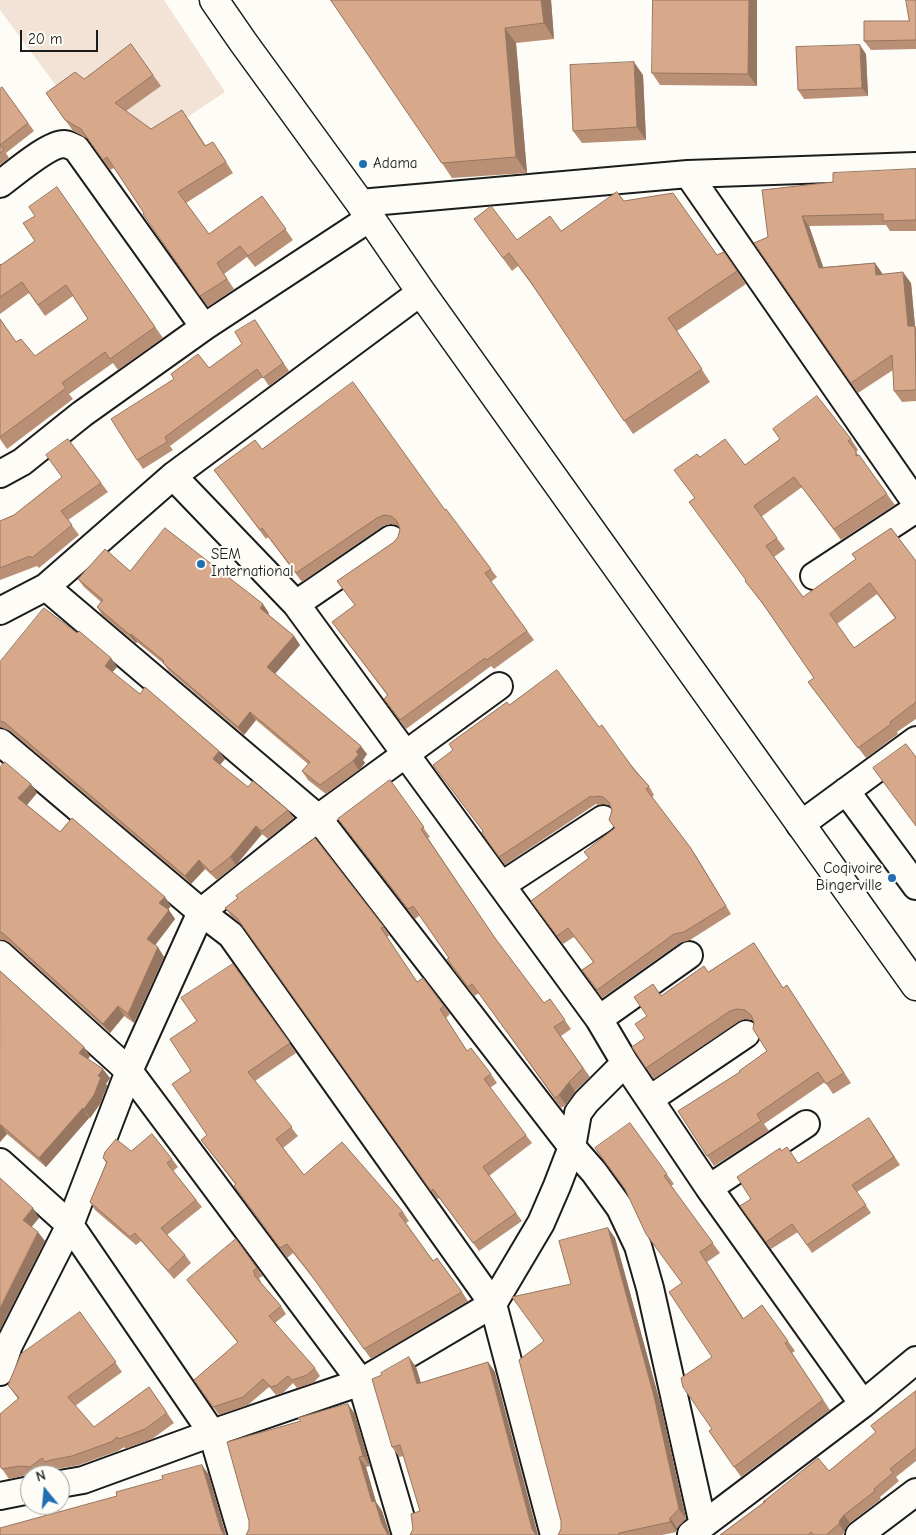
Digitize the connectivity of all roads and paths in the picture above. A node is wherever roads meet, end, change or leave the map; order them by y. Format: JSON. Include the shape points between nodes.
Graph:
{"nodes":[{"id":1,"x":214,"y":0,"type":"edge"},
{"id":2,"x":916,"y":166,"type":"edge"},
{"id":3,"x":688,"y":174,"type":"junction"},
{"id":4,"x":0,"y":184,"type":"edge"},
{"id":5,"x":365,"y":210,"type":"junction"},
{"id":6,"x":422,"y":292,"type":"junction"},
{"id":7,"x":204,"y":327,"type":"junction"},
{"id":8,"x":0,"y":474,"type":"edge"},
{"id":9,"x":173,"y":476,"type":"junction"},
{"id":10,"x":916,"y":503,"type":"edge"},
{"id":11,"x":916,"y":509,"type":"edge"},
{"id":12,"x":391,"y":539,"type":"dead end"},
{"id":13,"x":814,"y":576,"type":"dead end"},
{"id":14,"x":46,"y":587,"type":"junction"},
{"id":15,"x":296,"y":604,"type":"junction"},
{"id":16,"x":0,"y":610,"type":"edge"},
{"id":17,"x":499,"y":686,"type":"dead end"},
{"id":18,"x":916,"y":740,"type":"edge"},
{"id":19,"x":0,"y":742,"type":"edge"},
{"id":20,"x":405,"y":755,"type":"junction"},
{"id":21,"x":846,"y":791,"type":"junction"},
{"id":22,"x":318,"y":818,"type":"junction"},
{"id":23,"x":603,"y":819,"type":"dead end"},
{"id":24,"x":800,"y":824,"type":"junction"},
{"id":25,"x":502,"y":885,"type":"junction"},
{"id":26,"x":916,"y":886,"type":"edge"},
{"id":27,"x":201,"y":912,"type":"junction"},
{"id":28,"x":0,"y":954,"type":"edge"},
{"id":29,"x":689,"y":955,"type":"dead end"},
{"id":30,"x":916,"y":986,"type":"edge"},
{"id":31,"x":599,"y":1020,"type":"junction"},
{"id":32,"x":746,"y":1034,"type":"dead end"},
{"id":33,"x":625,"y":1063,"type":"junction"},
{"id":34,"x":129,"y":1071,"type":"junction"},
{"id":35,"x":650,"y":1099,"type":"junction"},
{"id":36,"x":806,"y":1124,"type":"dead end"},
{"id":37,"x":572,"y":1147,"type":"junction"},
{"id":38,"x":0,"y":1162,"type":"edge"},
{"id":39,"x":709,"y":1188,"type":"junction"},
{"id":40,"x":70,"y":1225,"type":"junction"},
{"id":41,"x":493,"y":1304,"type":"junction"},
{"id":42,"x":4,"y":1342,"type":"edge"},
{"id":43,"x":916,"y":1360,"type":"edge"},
{"id":44,"x":0,"y":1372,"type":"edge"},
{"id":45,"x":361,"y":1382,"type":"junction"},
{"id":46,"x":863,"y":1404,"type":"junction"},
{"id":47,"x":212,"y":1433,"type":"junction"},
{"id":48,"x":70,"y":1482,"type":"edge"},
{"id":49,"x":20,"y":1492,"type":"edge"},
{"id":50,"x":916,"y":1492,"type":"edge"},
{"id":51,"x":0,"y":1496,"type":"edge"},
{"id":52,"x":696,"y":1530,"type":"edge"},
{"id":53,"x":242,"y":1535,"type":"edge"},
{"id":54,"x":406,"y":1535,"type":"edge"},
{"id":55,"x":554,"y":1535,"type":"edge"},
{"id":56,"x":859,"y":1535,"type":"edge"}],
"edges":[{"from":1,"to":5,"type":"main road"},
{"from":2,"to":3,"type":"street"},
{"from":3,"to":5,"type":"street"},
{"from":3,"to":10,"type":"street"},
{"from":4,"to":7,"type":"street","via":[[54,146],[65,144],[76,148]]},
{"from":5,"to":6,"type":"main road"},
{"from":5,"to":7,"type":"street"},
{"from":6,"to":9,"type":"street"},
{"from":6,"to":24,"type":"main road"},
{"from":7,"to":8,"type":"street","via":[[82,414],[22,462]]},
{"from":9,"to":14,"type":"street"},
{"from":9,"to":15,"type":"street"},
{"from":11,"to":13,"type":"street"},
{"from":12,"to":15,"type":"street"},
{"from":14,"to":16,"type":"street"},
{"from":14,"to":22,"type":"street"},
{"from":15,"to":20,"type":"street"},
{"from":17,"to":20,"type":"street"},
{"from":18,"to":21,"type":"street"},
{"from":19,"to":27,"type":"street"},
{"from":20,"to":22,"type":"street"},
{"from":20,"to":25,"type":"street"},
{"from":21,"to":24,"type":"street"},
{"from":21,"to":26,"type":"street"},
{"from":22,"to":27,"type":"street"},
{"from":22,"to":37,"type":"street"},
{"from":23,"to":25,"type":"street"},
{"from":24,"to":30,"type":"main road"},
{"from":25,"to":31,"type":"street"},
{"from":27,"to":34,"type":"street"},
{"from":27,"to":41,"type":"street","via":[[231,934]]},
{"from":28,"to":34,"type":"street"},
{"from":29,"to":31,"type":"street"},
{"from":31,"to":33,"type":"street"},
{"from":32,"to":35,"type":"street"},
{"from":33,"to":35,"type":"street"},
{"from":33,"to":37,"type":"street","via":[[578,1113]]},
{"from":34,"to":40,"type":"street"},
{"from":34,"to":45,"type":"street"},
{"from":35,"to":39,"type":"street"},
{"from":36,"to":39,"type":"street"},
{"from":37,"to":41,"type":"street","via":[[541,1223]]},
{"from":37,"to":52,"type":"street","via":[[620,1208],[638,1246],[650,1288]]},
{"from":38,"to":40,"type":"street"},
{"from":39,"to":46,"type":"street"},
{"from":40,"to":42,"type":"street"},
{"from":40,"to":47,"type":"street"},
{"from":41,"to":45,"type":"street"},
{"from":41,"to":55,"type":"street"},
{"from":42,"to":44,"type":"street"},
{"from":43,"to":46,"type":"street"},
{"from":45,"to":47,"type":"street"},
{"from":45,"to":54,"type":"street"},
{"from":46,"to":52,"type":"street"},
{"from":47,"to":48,"type":"street"},
{"from":47,"to":53,"type":"street"},
{"from":49,"to":51,"type":"street"},
{"from":50,"to":56,"type":"street"}]}
